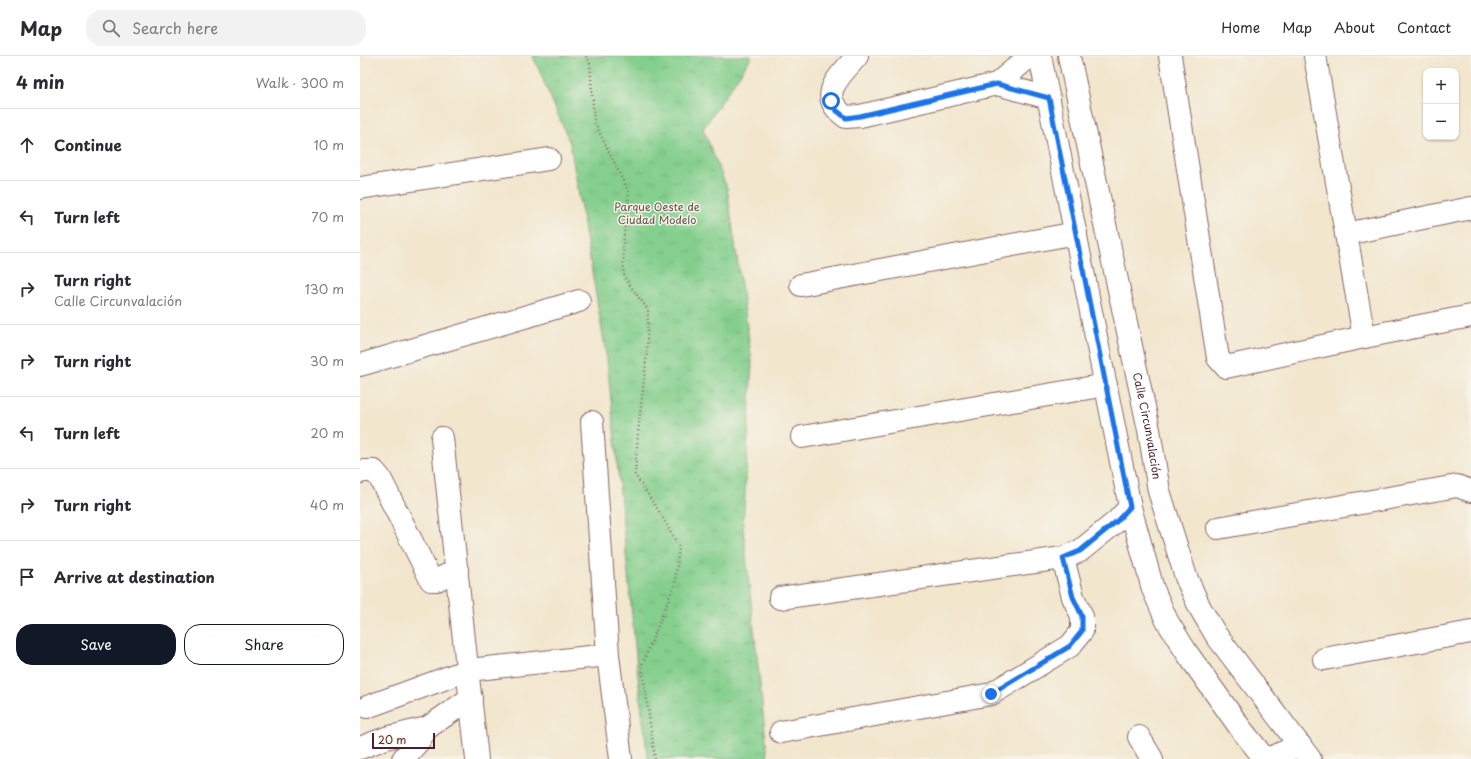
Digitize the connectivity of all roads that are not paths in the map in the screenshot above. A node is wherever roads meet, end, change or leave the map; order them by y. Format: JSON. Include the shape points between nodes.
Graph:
{"nodes":[{"id":1,"x":857,"y":56,"type":"edge"},
{"id":2,"x":1030,"y":56,"type":"edge"},
{"id":3,"x":1170,"y":56,"type":"edge"},
{"id":4,"x":1315,"y":56,"type":"edge"},
{"id":5,"x":1070,"y":63,"type":"edge"},
{"id":6,"x":1042,"y":65,"type":"edge"},
{"id":7,"x":997,"y":84,"type":"junction"},
{"id":8,"x":1049,"y":98,"type":"junction"},
{"id":9,"x":549,"y":159,"type":"dead end"},
{"id":10,"x":360,"y":188,"type":"edge"},
{"id":11,"x":1471,"y":208,"type":"edge"},
{"id":12,"x":1076,"y":233,"type":"junction"},
{"id":13,"x":1346,"y":234,"type":"junction"},
{"id":14,"x":801,"y":285,"type":"dead end"},
{"id":15,"x":579,"y":301,"type":"dead end"},
{"id":16,"x":1471,"y":316,"type":"edge"},
{"id":17,"x":1364,"y":336,"type":"junction"},
{"id":18,"x":360,"y":365,"type":"edge"},
{"id":19,"x":1106,"y":385,"type":"junction"},
{"id":20,"x":592,"y":422,"type":"dead end"},
{"id":21,"x":802,"y":437,"type":"dead end"},
{"id":22,"x":442,"y":438,"type":"dead end"},
{"id":23,"x":360,"y":472,"type":"edge"},
{"id":24,"x":1471,"y":491,"type":"edge"},
{"id":25,"x":1130,"y":507,"type":"junction"},
{"id":26,"x":1218,"y":528,"type":"dead end"},
{"id":27,"x":1063,"y":558,"type":"junction"},
{"id":28,"x":457,"y":570,"type":"junction"},
{"id":29,"x":780,"y":598,"type":"dead end"},
{"id":30,"x":1471,"y":632,"type":"edge"},
{"id":31,"x":608,"y":655,"type":"junction"},
{"id":32,"x":1324,"y":659,"type":"dead end"},
{"id":33,"x":468,"y":670,"type":"junction"},
{"id":34,"x":471,"y":698,"type":"junction"},
{"id":35,"x":368,"y":707,"type":"dead end"},
{"id":36,"x":427,"y":728,"type":"junction"},
{"id":37,"x":782,"y":732,"type":"dead end"},
{"id":38,"x":1139,"y":737,"type":"dead end"},
{"id":39,"x":360,"y":748,"type":"edge"},
{"id":40,"x":1305,"y":752,"type":"edge"},
{"id":41,"x":403,"y":759,"type":"edge"},
{"id":42,"x":478,"y":759,"type":"edge"},
{"id":43,"x":621,"y":759,"type":"edge"},
{"id":44,"x":1152,"y":759,"type":"edge"},
{"id":45,"x":1265,"y":759,"type":"edge"},
{"id":46,"x":1268,"y":759,"type":"edge"}],
"edges":[{"from":1,"to":7,"type":"street","via":[[832,86],[831,101],[836,110],[846,118]]},
{"from":2,"to":7,"type":"street"},
{"from":3,"to":17,"type":"street","via":[[1218,358],[1226,368]]},
{"from":4,"to":13,"type":"street"},
{"from":5,"to":6,"type":"street"},
{"from":5,"to":40,"type":"street","name":"Calle Circunvalación","via":[[1147,422],[1159,491],[1186,577],[1216,635]]},
{"from":6,"to":8,"type":"street"},
{"from":7,"to":8,"type":"street"},
{"from":8,"to":12,"type":"street"},
{"from":9,"to":10,"type":"street"},
{"from":11,"to":13,"type":"street"},
{"from":12,"to":14,"type":"street"},
{"from":12,"to":19,"type":"street"},
{"from":13,"to":17,"type":"street"},
{"from":15,"to":18,"type":"street"},
{"from":16,"to":17,"type":"street"},
{"from":19,"to":21,"type":"street"},
{"from":19,"to":25,"type":"street"},
{"from":20,"to":31,"type":"street"},
{"from":22,"to":28,"type":"street"},
{"from":23,"to":28,"type":"street","via":[[374,471],[380,478],[431,580],[437,580]]},
{"from":24,"to":26,"type":"street","via":[[1457,486]]},
{"from":25,"to":27,"type":"street","via":[[1080,551]]},
{"from":25,"to":45,"type":"street","via":[[1153,589],[1167,621],[1241,729]]},
{"from":27,"to":29,"type":"street"},
{"from":27,"to":37,"type":"street","via":[[1073,597],[1082,616],[1082,631],[1070,646],[991,694]]},
{"from":28,"to":33,"type":"street"},
{"from":30,"to":32,"type":"street"},
{"from":31,"to":33,"type":"street"},
{"from":31,"to":43,"type":"street"},
{"from":33,"to":34,"type":"street"},
{"from":33,"to":35,"type":"street"},
{"from":34,"to":36,"type":"street"},
{"from":34,"to":42,"type":"street"},
{"from":36,"to":39,"type":"street","via":[[386,738]]},
{"from":36,"to":41,"type":"street"},
{"from":38,"to":44,"type":"street"},
{"from":40,"to":46,"type":"street"}]}
